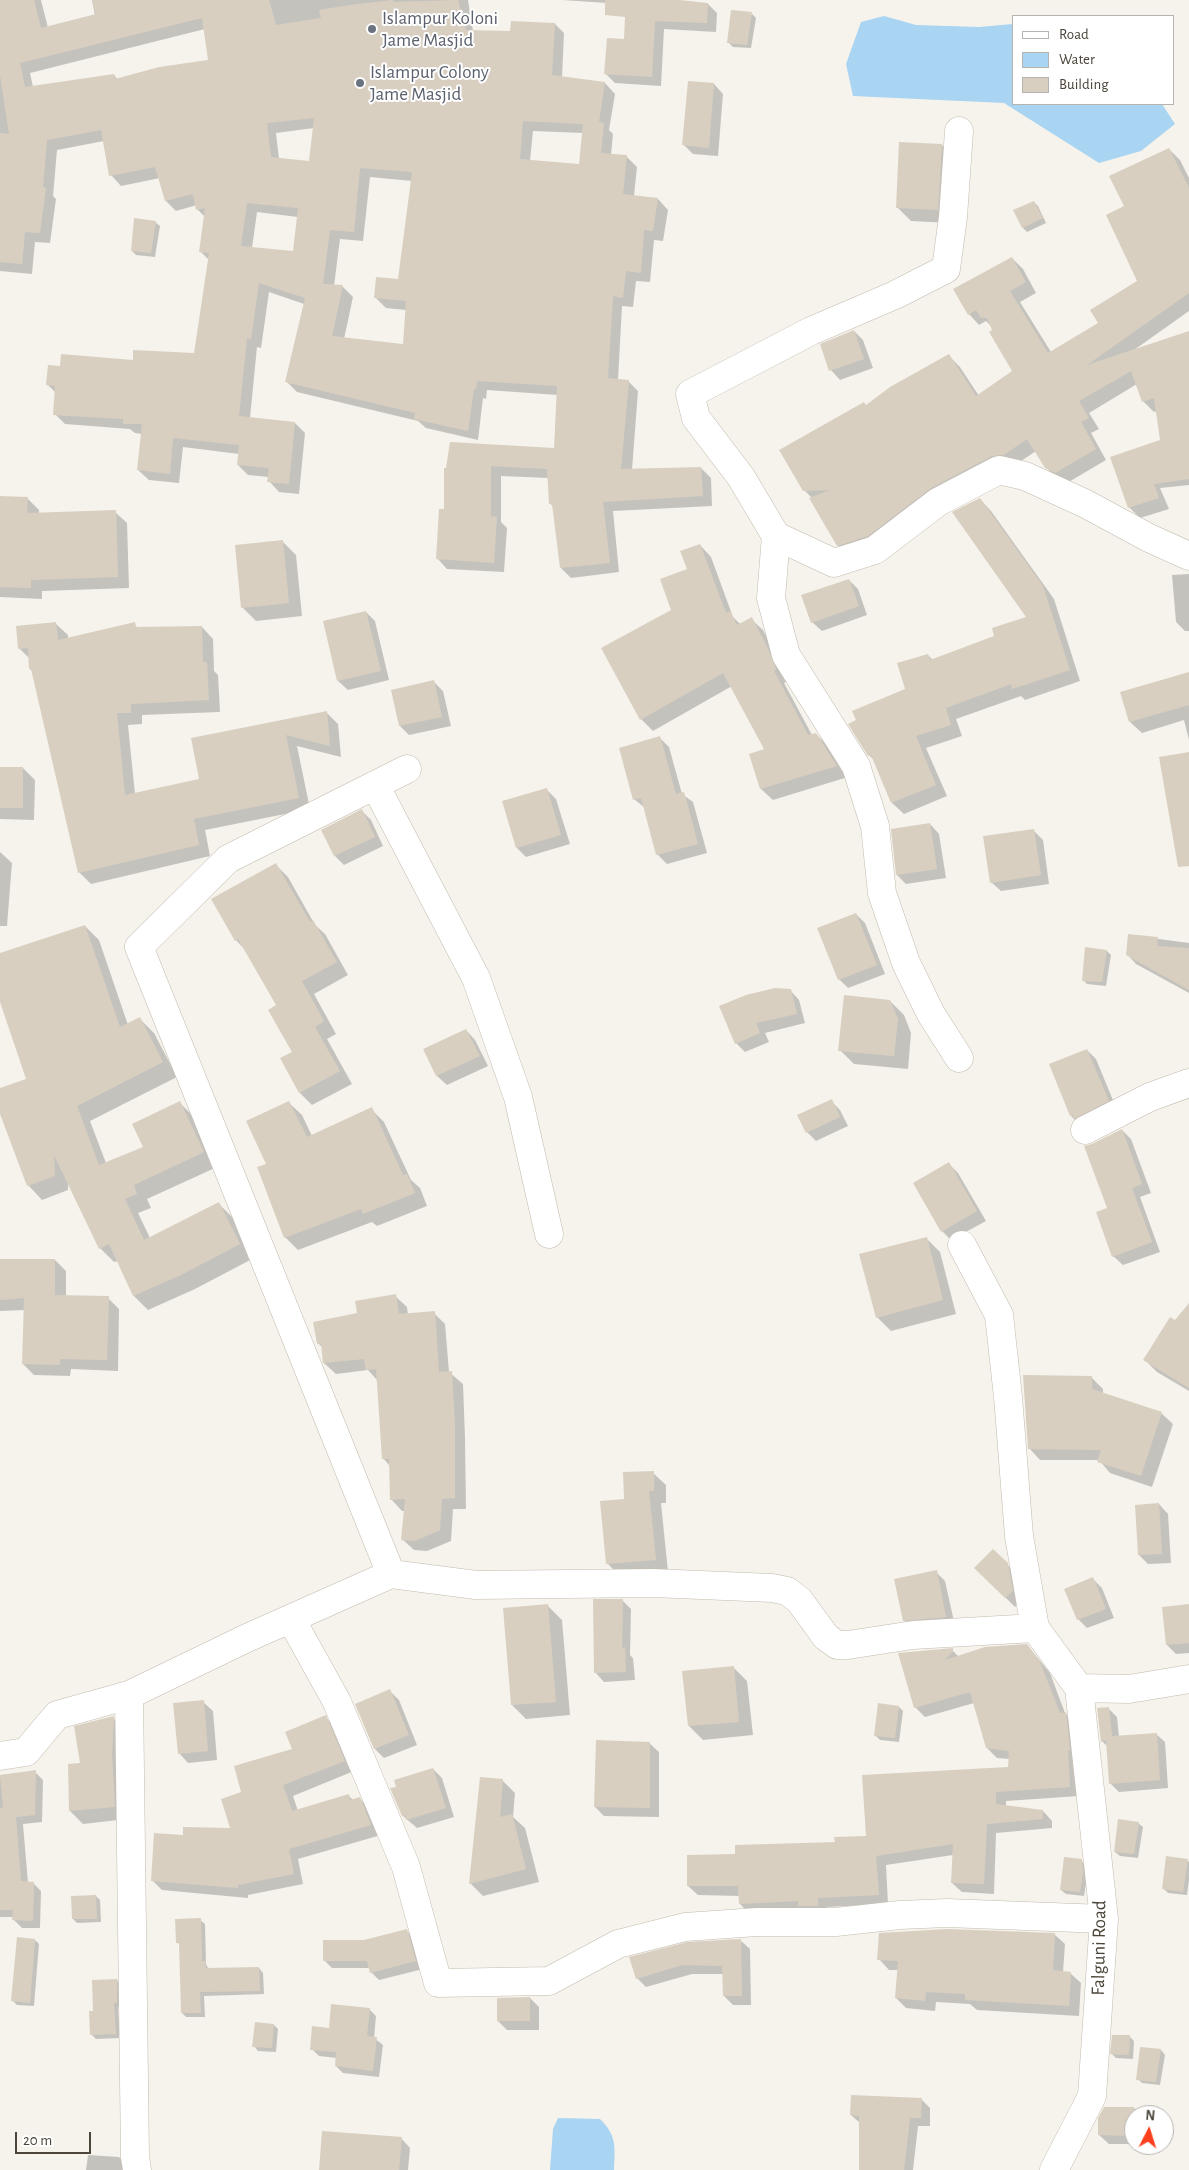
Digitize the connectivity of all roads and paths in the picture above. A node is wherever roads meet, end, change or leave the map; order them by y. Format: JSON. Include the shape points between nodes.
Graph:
{"nodes":[{"id":1,"x":959,"y":131,"type":"dead end"},
{"id":2,"x":776,"y":536,"type":"junction"},
{"id":3,"x":1189,"y":556,"type":"edge"},
{"id":4,"x":407,"y":769,"type":"dead end"},
{"id":5,"x":375,"y":785,"type":"junction"},
{"id":6,"x":959,"y":1058,"type":"dead end"},
{"id":7,"x":1189,"y":1083,"type":"edge"},
{"id":8,"x":1085,"y":1130,"type":"dead end"},
{"id":9,"x":549,"y":1234,"type":"dead end"},
{"id":10,"x":962,"y":1245,"type":"dead end"},
{"id":11,"x":391,"y":1574,"type":"junction"},
{"id":12,"x":291,"y":1619,"type":"junction"},
{"id":13,"x":1036,"y":1628,"type":"junction"},
{"id":14,"x":1189,"y":1679,"type":"edge"},
{"id":15,"x":1079,"y":1688,"type":"junction"},
{"id":16,"x":129,"y":1695,"type":"junction"},
{"id":17,"x":0,"y":1756,"type":"edge"},
{"id":18,"x":1104,"y":1919,"type":"junction"},
{"id":19,"x":137,"y":2170,"type":"edge"},
{"id":20,"x":1054,"y":2170,"type":"edge"}],
"edges":[{"from":1,"to":2,"type":"street","via":[[946,269],[811,331],[690,394],[696,418],[741,477]]},
{"from":2,"to":3,"type":"street","via":[[834,562],[842,560],[875,550],[938,502],[999,470],[1025,476]]},
{"from":2,"to":6,"type":"street","via":[[771,598],[786,655],[856,766],[875,826],[882,893],[906,964],[931,1014]]},
{"from":4,"to":5,"type":"street"},
{"from":5,"to":9,"type":"street","via":[[476,978],[518,1097]]},
{"from":5,"to":11,"type":"street","via":[[228,859],[139,946]]},
{"from":7,"to":8,"type":"street","via":[[1150,1097]]},
{"from":10,"to":13,"type":"street","via":[[998,1315],[1019,1536]]},
{"from":11,"to":12,"type":"street"},
{"from":11,"to":13,"type":"street","via":[[476,1585],[644,1583],[772,1588],[787,1591],[798,1600],[826,1637],[837,1645],[913,1635]]},
{"from":12,"to":16,"type":"street"},
{"from":12,"to":18,"type":"street","via":[[336,1702],[406,1867],[438,1983],[549,1981],[618,1944],[685,1926],[836,1922],[947,1913]]},
{"from":13,"to":15,"type":"street"},
{"from":14,"to":15,"type":"street","via":[[1129,1688]]},
{"from":15,"to":18,"type":"street","name":"Falguni Road"},
{"from":16,"to":17,"type":"street","via":[[58,1716],[26,1752]]},
{"from":16,"to":19,"type":"street"},
{"from":18,"to":20,"type":"street","name":"Falguni Road","via":[[1092,2096]]}]}
